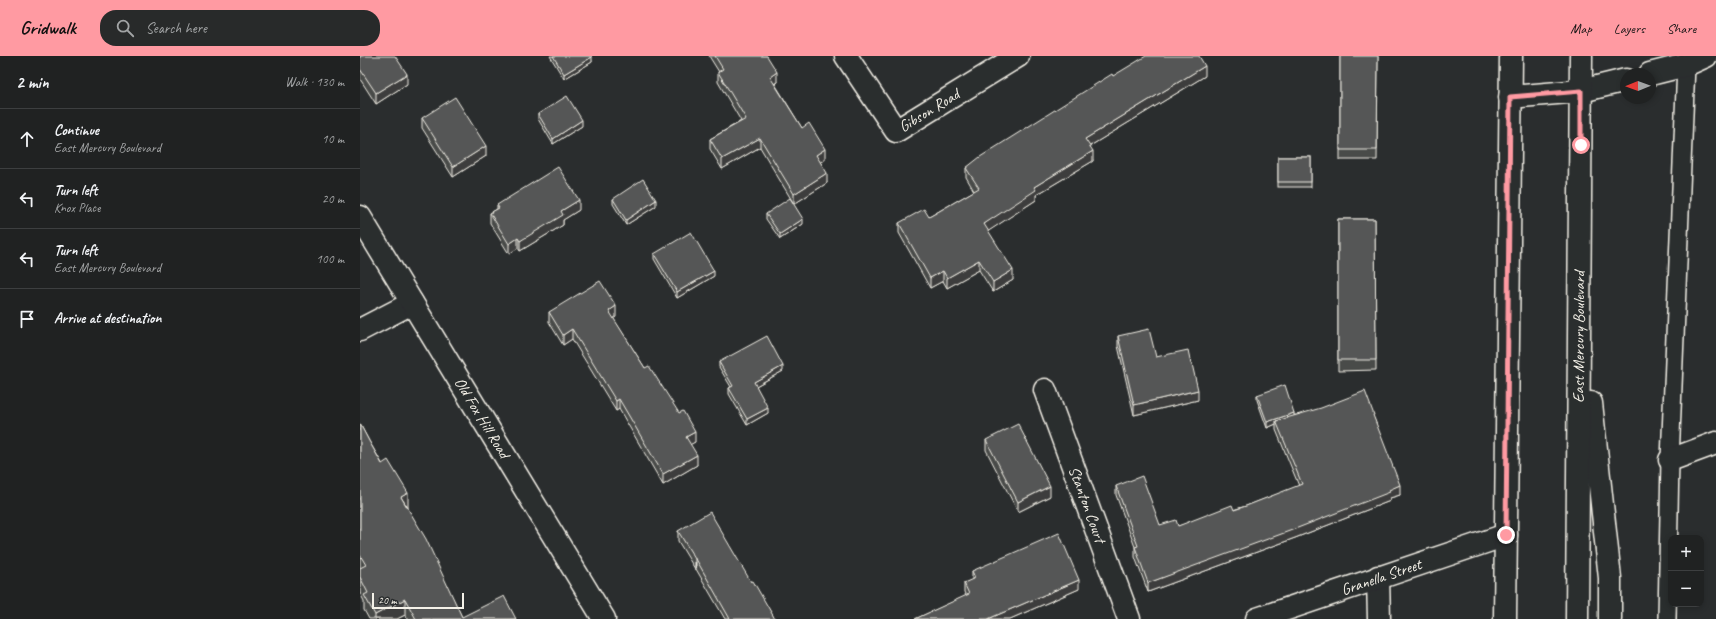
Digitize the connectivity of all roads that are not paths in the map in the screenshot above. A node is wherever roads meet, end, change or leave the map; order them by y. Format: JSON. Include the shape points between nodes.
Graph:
{"nodes":[{"id":1,"x":846,"y":56,"type":"edge"},
{"id":2,"x":1018,"y":56,"type":"edge"},
{"id":3,"x":1511,"y":56,"type":"edge"},
{"id":4,"x":1582,"y":56,"type":"edge"},
{"id":5,"x":1706,"y":56,"type":"edge"},
{"id":6,"x":1686,"y":66,"type":"junction"},
{"id":7,"x":1656,"y":73,"type":"edge"},
{"id":8,"x":1620,"y":81,"type":"edge"},
{"id":9,"x":1581,"y":91,"type":"junction"},
{"id":10,"x":1510,"y":97,"type":"junction"},
{"id":11,"x":360,"y":217,"type":"edge"},
{"id":12,"x":412,"y":303,"type":"junction"},
{"id":13,"x":1580,"y":304,"type":"junction"},
{"id":14,"x":360,"y":330,"type":"edge"},
{"id":15,"x":1045,"y":390,"type":"dead end"},
{"id":16,"x":1716,"y":443,"type":"edge"},
{"id":17,"x":1670,"y":460,"type":"junction"},
{"id":18,"x":1506,"y":535,"type":"junction"},
{"id":19,"x":1378,"y":577,"type":"junction"},
{"id":20,"x":604,"y":619,"type":"edge"},
{"id":21,"x":1129,"y":619,"type":"edge"},
{"id":22,"x":1256,"y":619,"type":"edge"},
{"id":23,"x":1379,"y":619,"type":"edge"},
{"id":24,"x":1494,"y":619,"type":"edge"},
{"id":25,"x":1505,"y":619,"type":"edge"},
{"id":26,"x":1577,"y":619,"type":"edge"},
{"id":27,"x":1610,"y":619,"type":"edge"},
{"id":28,"x":1667,"y":619,"type":"edge"}],
"edges":[{"from":1,"to":2,"type":"street","name":"Gibson Road","via":[[896,131]]},
{"from":3,"to":10,"type":"street"},
{"from":4,"to":9,"type":"street","name":"East Mercury Boulevard"},
{"from":5,"to":6,"type":"street"},
{"from":6,"to":7,"type":"street"},
{"from":6,"to":17,"type":"lane"},
{"from":8,"to":9,"type":"street"},
{"from":9,"to":10,"type":"street"},
{"from":9,"to":13,"type":"street","name":"East Mercury Boulevard"},
{"from":10,"to":18,"type":"street"},
{"from":11,"to":12,"type":"street","name":"Old Fox Hill Road"},
{"from":12,"to":14,"type":"street"},
{"from":12,"to":20,"type":"street","name":"Old Fox Hill Road"},
{"from":13,"to":26,"type":"street","name":"East Mercury Boulevard"},
{"from":13,"to":27,"type":"street","via":[[1610,578]]},
{"from":15,"to":21,"type":"street","name":"Stanton Court"},
{"from":16,"to":17,"type":"street"},
{"from":17,"to":28,"type":"lane"},
{"from":18,"to":19,"type":"street","name":"Granella Street"},
{"from":18,"to":24,"type":"street"},
{"from":18,"to":25,"type":"street"},
{"from":19,"to":22,"type":"street","name":"Granella Street"},
{"from":19,"to":23,"type":"street"}]}
